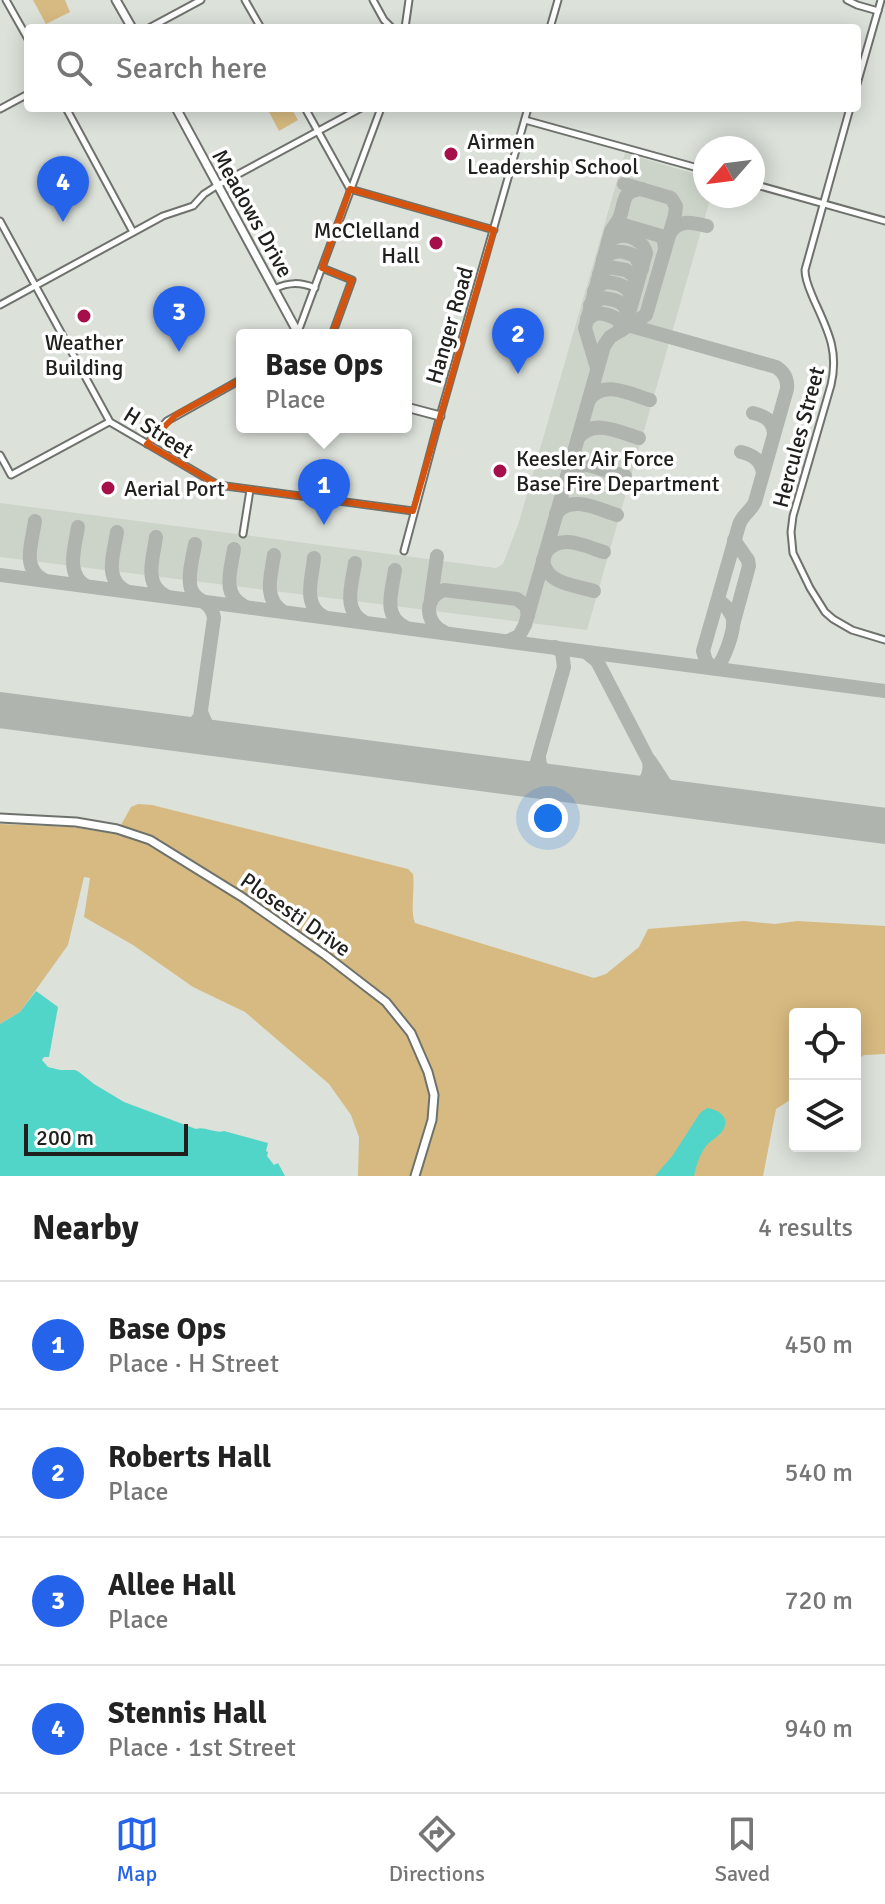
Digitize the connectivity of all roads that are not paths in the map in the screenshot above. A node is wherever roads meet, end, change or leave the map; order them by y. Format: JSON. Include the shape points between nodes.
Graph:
{"nodes":[{"id":1,"x":6,"y":0,"type":"edge"},
{"id":2,"x":116,"y":0,"type":"edge"},
{"id":3,"x":201,"y":0,"type":"edge"},
{"id":4,"x":245,"y":0,"type":"edge"},
{"id":5,"x":373,"y":0,"type":"edge"},
{"id":6,"x":409,"y":0,"type":"edge"},
{"id":7,"x":558,"y":0,"type":"edge"},
{"id":8,"x":847,"y":0,"type":"edge"},
{"id":9,"x":881,"y":0,"type":"edge"},
{"id":10,"x":878,"y":11,"type":"junction"},
{"id":11,"x":130,"y":24,"type":"edge"},
{"id":12,"x":156,"y":24,"type":"edge"},
{"id":13,"x":259,"y":24,"type":"edge"},
{"id":14,"x":388,"y":24,"type":"edge"},
{"id":15,"x":406,"y":24,"type":"edge"},
{"id":16,"x":551,"y":24,"type":"edge"},
{"id":17,"x":24,"y":32,"type":"edge"},
{"id":18,"x":861,"y":70,"type":"edge"},
{"id":19,"x":24,"y":96,"type":"edge"},
{"id":20,"x":0,"y":109,"type":"edge"},
{"id":21,"x":68,"y":112,"type":"edge"},
{"id":22,"x":178,"y":112,"type":"edge"},
{"id":23,"x":307,"y":112,"type":"edge"},
{"id":24,"x":353,"y":112,"type":"edge"},
{"id":25,"x":379,"y":112,"type":"edge"},
{"id":26,"x":527,"y":112,"type":"edge"},
{"id":27,"x":849,"y":112,"type":"edge"},
{"id":28,"x":525,"y":120,"type":"junction"},
{"id":29,"x":317,"y":131,"type":"junction"},
{"id":30,"x":693,"y":167,"type":"edge"},
{"id":31,"x":218,"y":185,"type":"junction"},
{"id":32,"x":765,"y":187,"type":"edge"},
{"id":33,"x":350,"y":189,"type":"junction"},
{"id":34,"x":823,"y":203,"type":"junction"},
{"id":35,"x":0,"y":221,"type":"edge"},
{"id":36,"x":885,"y":221,"type":"edge"},
{"id":37,"x":494,"y":230,"type":"junction"},
{"id":38,"x":133,"y":232,"type":"junction"},
{"id":39,"x":322,"y":268,"type":"junction"},
{"id":40,"x":35,"y":285,"type":"junction"},
{"id":41,"x":315,"y":288,"type":"junction"},
{"id":42,"x":274,"y":289,"type":"junction"},
{"id":43,"x":0,"y":305,"type":"edge"},
{"id":44,"x":295,"y":329,"type":"edge"},
{"id":45,"x":300,"y":329,"type":"edge"},
{"id":46,"x":334,"y":329,"type":"edge"},
{"id":47,"x":236,"y":382,"type":"edge"},
{"id":48,"x":412,"y":409,"type":"edge"},
{"id":49,"x":440,"y":416,"type":"junction"},
{"id":50,"x":110,"y":422,"type":"junction"},
{"id":51,"x":147,"y":444,"type":"junction"},
{"id":52,"x":0,"y":455,"type":"edge"},
{"id":53,"x":250,"y":490,"type":"junction"},
{"id":54,"x":413,"y":511,"type":"junction"},
{"id":55,"x":243,"y":534,"type":"dead end"},
{"id":56,"x":404,"y":551,"type":"dead end"},
{"id":57,"x":885,"y":640,"type":"edge"},
{"id":58,"x":0,"y":818,"type":"edge"},
{"id":59,"x":415,"y":1176,"type":"edge"}],
"edges":[{"from":1,"to":17,"type":"street"},
{"from":2,"to":11,"type":"street"},
{"from":3,"to":12,"type":"street"},
{"from":4,"to":13,"type":"street"},
{"from":5,"to":14,"type":"street"},
{"from":6,"to":15,"type":"street"},
{"from":7,"to":16,"type":"street"},
{"from":8,"to":10,"type":"street"},
{"from":9,"to":10,"type":"street"},
{"from":10,"to":18,"type":"street"},
{"from":19,"to":20,"type":"street"},
{"from":21,"to":38,"type":"street"},
{"from":22,"to":31,"type":"street","name":"Meadows Drive"},
{"from":23,"to":29,"type":"street"},
{"from":24,"to":29,"type":"street"},
{"from":25,"to":33,"type":"street"},
{"from":26,"to":28,"type":"street","name":"Hanger Road"},
{"from":27,"to":34,"type":"street","name":"Hercules Street"},
{"from":28,"to":30,"type":"street"},
{"from":28,"to":37,"type":"street","name":"Hanger Road"},
{"from":29,"to":31,"type":"street"},
{"from":29,"to":33,"type":"street"},
{"from":31,"to":38,"type":"street","via":[[193,206]]},
{"from":31,"to":42,"type":"street","name":"Meadows Drive"},
{"from":32,"to":34,"type":"street"},
{"from":33,"to":37,"type":"street"},
{"from":33,"to":39,"type":"street"},
{"from":34,"to":36,"type":"street"},
{"from":34,"to":57,"type":"street","name":"Hercules Street","via":[[805,276],[832,341],[834,367],[793,516],[791,542],[797,564],[825,612],[852,630]]},
{"from":35,"to":40,"type":"street","name":"H Street"},
{"from":37,"to":49,"type":"street","name":"Hanger Road"},
{"from":38,"to":40,"type":"street"},
{"from":39,"to":41,"type":"street"},
{"from":39,"to":46,"type":"street","via":[[352,280]]},
{"from":40,"to":43,"type":"street"},
{"from":40,"to":50,"type":"street","name":"H Street"},
{"from":41,"to":42,"type":"street","via":[[290,283]]},
{"from":41,"to":45,"type":"street"},
{"from":42,"to":44,"type":"street","name":"Meadows Drive"},
{"from":47,"to":51,"type":"street","via":[[167,421]]},
{"from":48,"to":49,"type":"street"},
{"from":49,"to":54,"type":"street","name":"Hanger Road"},
{"from":50,"to":51,"type":"street","name":"H Street"},
{"from":50,"to":52,"type":"street","via":[[11,475]]},
{"from":51,"to":53,"type":"street","name":"H Street","via":[[218,485]]},
{"from":53,"to":54,"type":"street","name":"H Street"},
{"from":53,"to":55,"type":"street"},
{"from":54,"to":56,"type":"street","name":"Hanger Road"},
{"from":58,"to":59,"type":"street","name":"Plosesti Drive","via":[[76,822],[150,840],[242,897],[386,1002],[411,1033],[434,1095]]}]}
